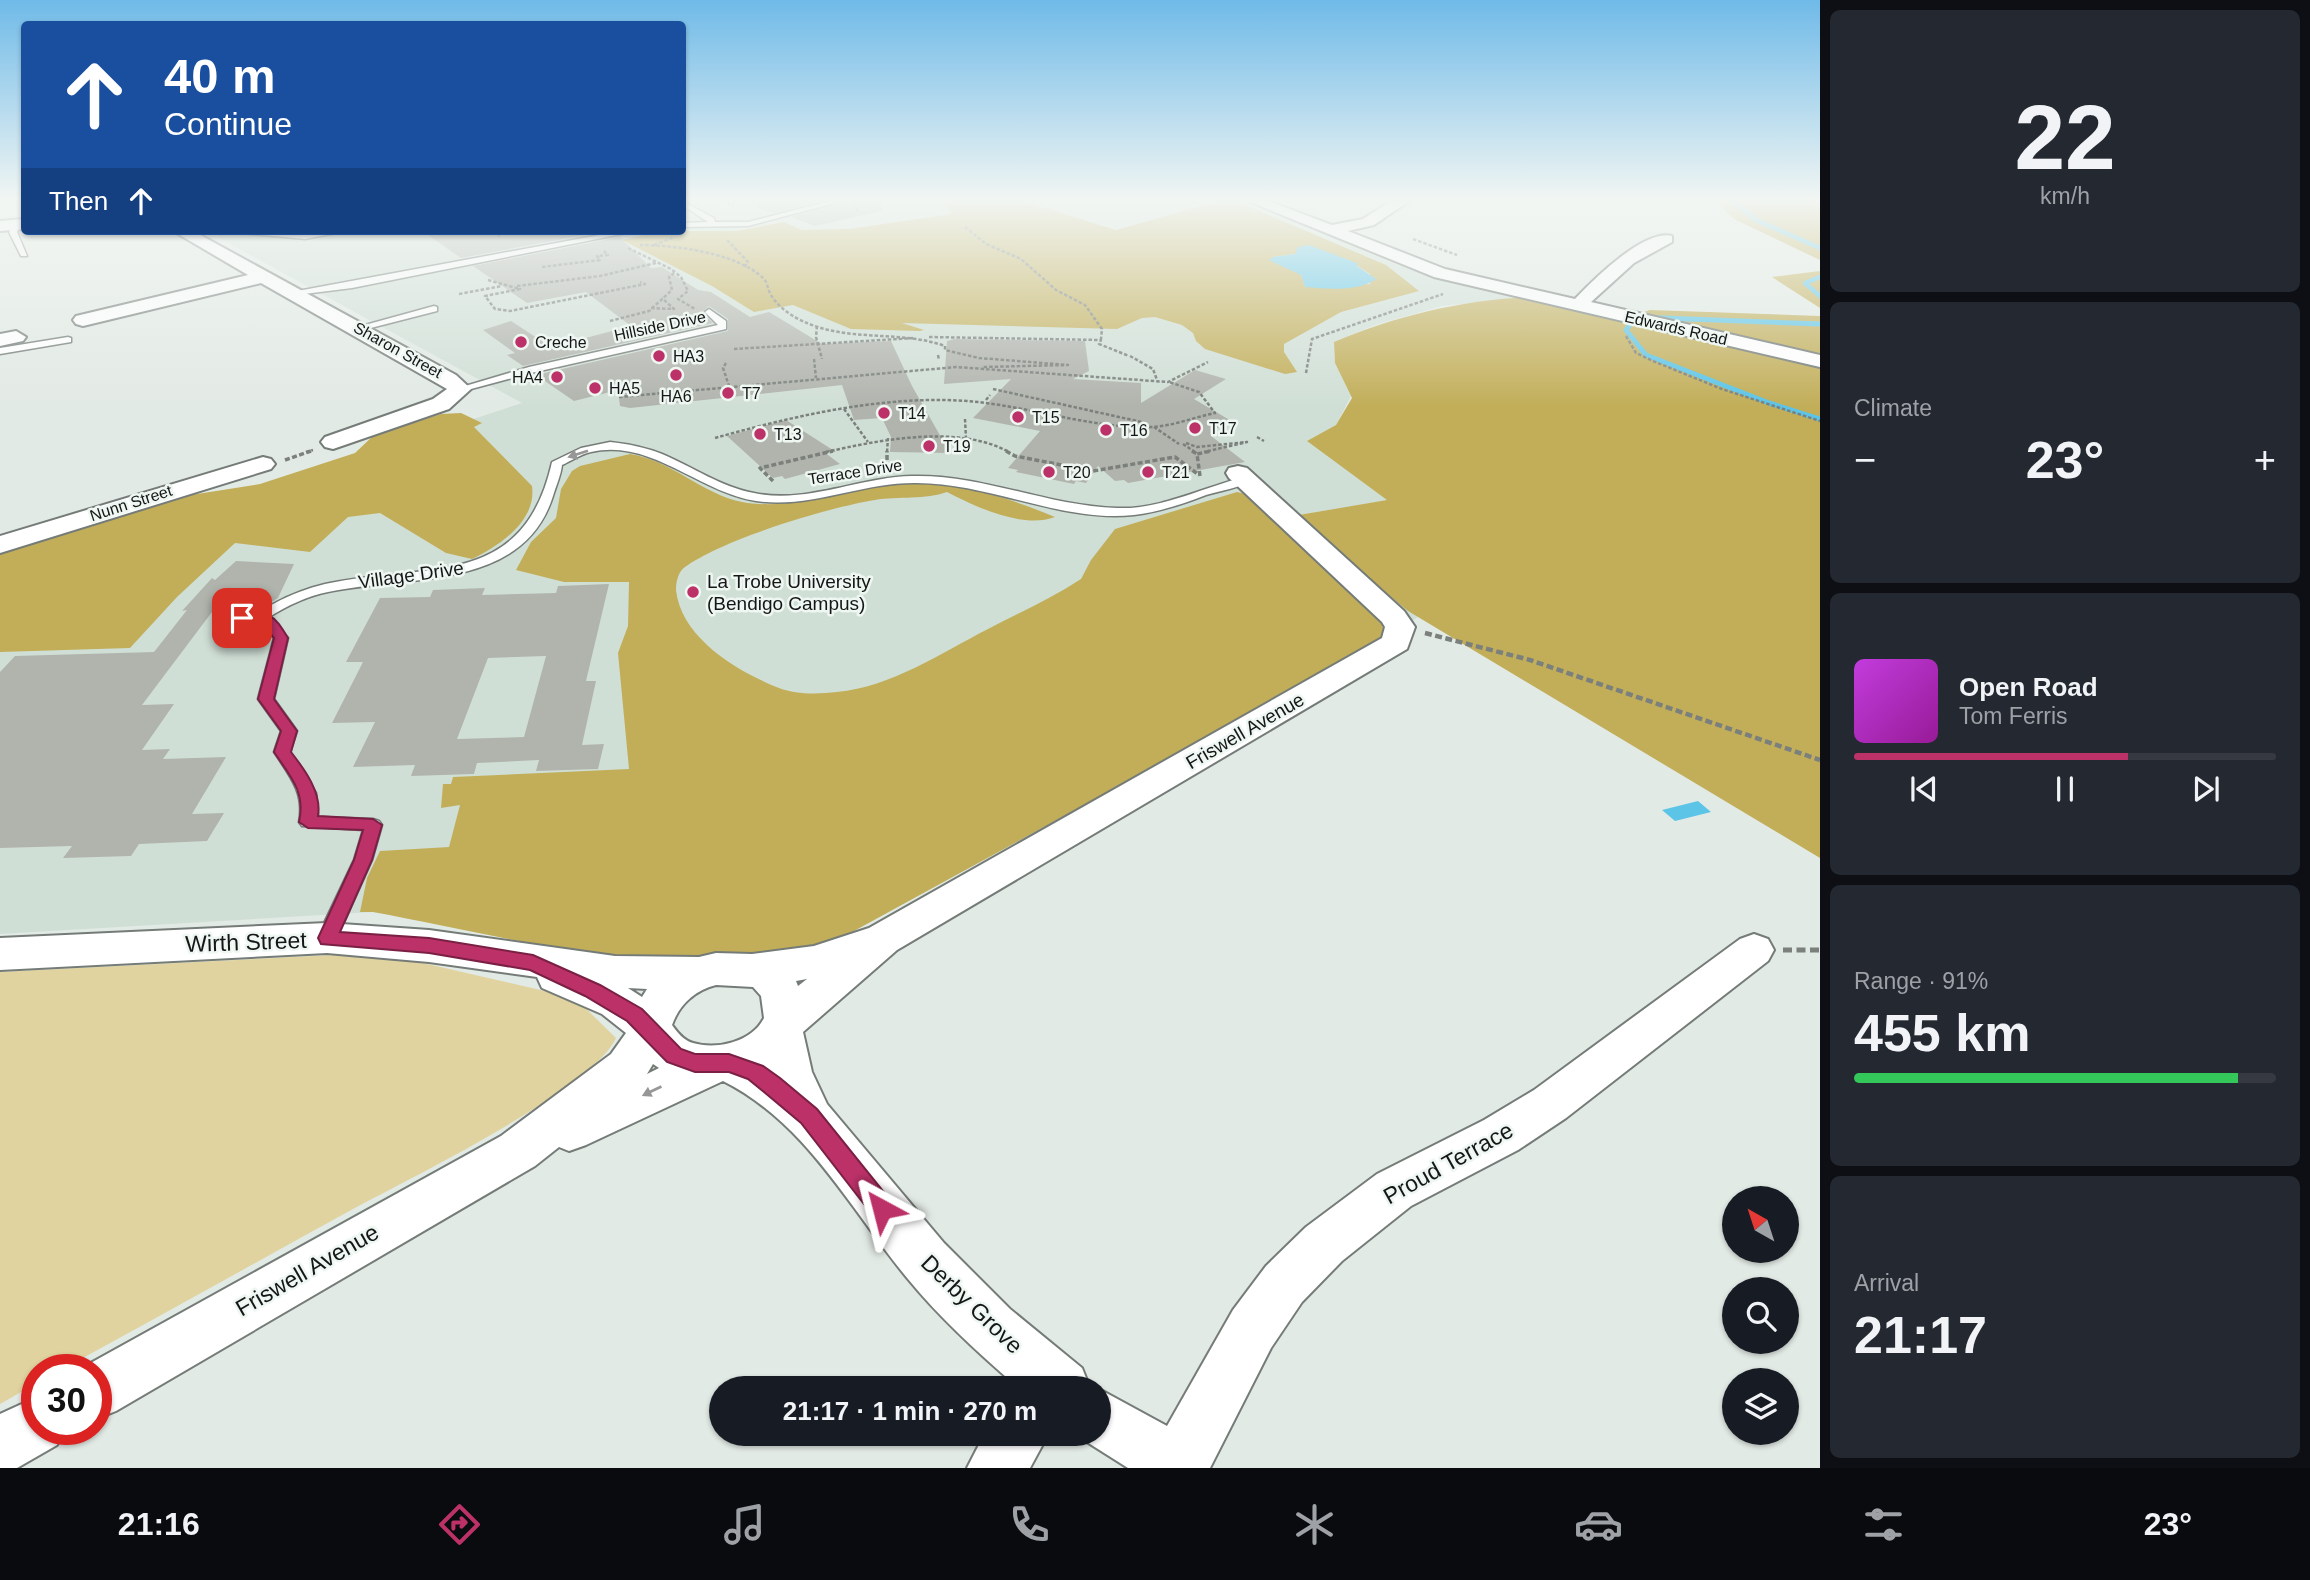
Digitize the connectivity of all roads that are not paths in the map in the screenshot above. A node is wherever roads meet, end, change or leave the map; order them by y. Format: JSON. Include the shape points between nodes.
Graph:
{"nodes":[{"id":1,"x":251,"y":270,"type":"edge"},
{"id":2,"x":433,"y":270,"type":"edge"},
{"id":3,"x":1431,"y":270,"type":"edge"},
{"id":4,"x":1613,"y":270,"type":"edge"},
{"id":5,"x":263,"y":277,"type":"junction"},
{"id":6,"x":296,"y":292,"type":"junction"},
{"id":7,"x":1578,"y":306,"type":"junction"},
{"id":8,"x":434,"y":309,"type":"dead end"},
{"id":9,"x":709,"y":312,"type":"road end"},
{"id":10,"x":83,"y":320,"type":"dead end"},
{"id":11,"x":359,"y":328,"type":"junction"},
{"id":12,"x":68,"y":340,"type":"dead end"},
{"id":13,"x":0,"y":351,"type":"edge"},
{"id":14,"x":1820,"y":361,"type":"edge"},
{"id":15,"x":460,"y":389,"type":"junction"},
{"id":16,"x":333,"y":442,"type":"road end"},
{"id":17,"x":263,"y":464,"type":"road end"},
{"id":18,"x":556,"y":464,"type":"joint"},
{"id":19,"x":1241,"y":477,"type":"joint"},
{"id":20,"x":0,"y":545,"type":"edge"},
{"id":21,"x":257,"y":618,"type":"junction"},
{"id":22,"x":227,"y":619,"type":"dead end"},
{"id":23,"x":327,"y":938,"type":"junction"},
{"id":24,"x":883,"y":939,"type":"junction"},
{"id":25,"x":1754,"y":950,"type":"dead end"},
{"id":26,"x":0,"y":954,"type":"edge"},
{"id":27,"x":533,"y":963,"type":"junction"},
{"id":28,"x":748,"y":971,"type":"junction"},
{"id":29,"x":697,"y":973,"type":"junction"},
{"id":30,"x":782,"y":1027,"type":"junction"},
{"id":31,"x":650,"y":1029,"type":"junction"},
{"id":32,"x":722,"y":1064,"type":"junction"},
{"id":33,"x":809,"y":1116,"type":"junction"},
{"id":34,"x":518,"y":1151,"type":"junction"},
{"id":35,"x":1046,"y":1376,"type":"edge"},
{"id":36,"x":112,"y":1382,"type":"edge"},
{"id":37,"x":1111,"y":1424,"type":"edge"},
{"id":38,"x":21,"y":1434,"type":"edge"},
{"id":39,"x":0,"y":1446,"type":"edge"},
{"id":40,"x":1011,"y":1446,"type":"edge"},
{"id":41,"x":1179,"y":1467,"type":"edge"},
{"id":42,"x":996,"y":1468,"type":"edge"}],
"edges":[{"from":1,"to":5,"type":"street","name":"Sharon Street"},
{"from":2,"to":6,"type":"lane"},
{"from":3,"to":7,"type":"street","name":"Edwards Road"},
{"from":4,"to":7,"type":"street"},
{"from":5,"to":6,"type":"street","name":"Sharon Street"},
{"from":5,"to":10,"type":"street"},
{"from":6,"to":11,"type":"street","name":"Sharon Street"},
{"from":7,"to":14,"type":"street","name":"Edwards Road"},
{"from":8,"to":11,"type":"lane"},
{"from":9,"to":15,"type":"lane","name":"Hillside Drive","via":[[723,327]]},
{"from":11,"to":15,"type":"street","name":"Sharon Street"},
{"from":12,"to":13,"type":"lane"},
{"from":15,"to":16,"type":"street","via":[[441,404]]},
{"from":17,"to":20,"type":"street","name":"Nunn Street"},
{"from":19,"to":18,"type":"lane","name":"Terrace Drive","one_way":true,"via":[[1172,504],[1128,512],[925,479],[768,498],[727,488],[632,445],[600,447]]},
{"from":18,"to":21,"type":"lane","name":"Village Drive","via":[[535,523],[482,563],[448,574],[327,588],[299,596]]},
{"from":19,"to":24,"type":"street","name":"Friswell Avenue","via":[[1384,607],[1400,627],[1396,643]]},
{"from":21,"to":22,"type":"lane","name":"Village Drive"},
{"from":21,"to":23,"type":"lane","via":[[271,621],[281,638],[266,699],[289,731],[282,752],[312,804],[308,822],[373,825],[363,860]]},
{"from":23,"to":26,"type":"street","name":"Wirth Street"},
{"from":23,"to":27,"type":"street","name":"Wirth Street","via":[[429,946]]},
{"from":24,"to":28,"type":"street","name":"Friswell Avenue","via":[[814,962]]},
{"from":24,"to":30,"type":"street","name":"Friswell Avenue"},
{"from":25,"to":41,"type":"street","name":"Proud Terrace","via":[[1550,1104],[1394,1190],[1324,1244],[1284,1284],[1252,1329]]},
{"from":27,"to":29,"type":"street","name":"Wirth Street","via":[[615,972]]},
{"from":27,"to":31,"type":"street","name":"Wirth Street","via":[[617,1002]]},
{"from":28,"to":29,"type":"street"},
{"from":28,"to":30,"type":"street","via":[[764,974],[777,985],[785,999]]},
{"from":29,"to":31,"type":"street","via":[[665,994]]},
{"from":30,"to":32,"type":"street","via":[[754,1056]]},
{"from":30,"to":33,"type":"street","name":"Derby Grove","via":[[790,1072]]},
{"from":31,"to":32,"type":"street","via":[[674,1056]]},
{"from":31,"to":34,"type":"street","name":"Friswell Avenue","via":[[627,1067]]},
{"from":32,"to":33,"type":"street","name":"Derby Grove","via":[[755,1073]]},
{"from":32,"to":34,"type":"street","name":"Friswell Avenue","one_way":true},
{"from":33,"to":35,"type":"street","name":"Derby Grove","via":[[929,1264]]},
{"from":34,"to":36,"type":"street","name":"Friswell Avenue"},
{"from":37,"to":41,"type":"street"},
{"from":38,"to":39,"type":"street"},
{"from":40,"to":42,"type":"street"}]}
